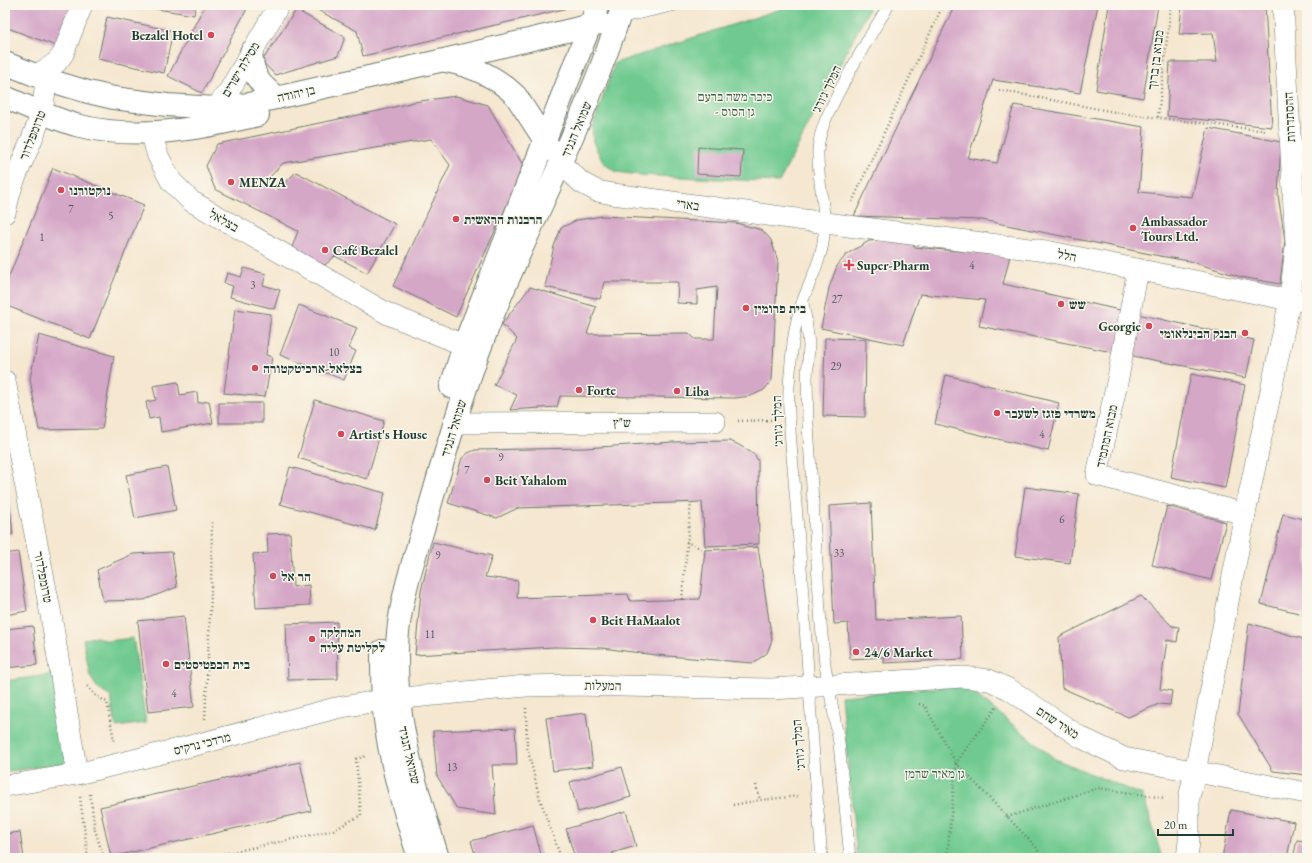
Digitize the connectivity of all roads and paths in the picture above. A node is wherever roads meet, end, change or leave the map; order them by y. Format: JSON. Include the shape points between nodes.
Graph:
{"nodes":[{"id":1,"x":82,"y":5,"type":"edge"},
{"id":2,"x":279,"y":5,"type":"edge"},
{"id":3,"x":598,"y":5,"type":"edge"},
{"id":4,"x":676,"y":5,"type":"edge"},
{"id":5,"x":888,"y":5,"type":"edge"},
{"id":6,"x":943,"y":5,"type":"edge"},
{"id":7,"x":1171,"y":5,"type":"edge"},
{"id":8,"x":1283,"y":5,"type":"edge"},
{"id":9,"x":621,"y":12,"type":"edge"},
{"id":10,"x":590,"y":26,"type":"junction"},
{"id":11,"x":252,"y":52,"type":"junction"},
{"id":12,"x":444,"y":60,"type":"junction"},
{"id":13,"x":5,"y":62,"type":"edge"},
{"id":14,"x":41,"y":77,"type":"junction"},
{"id":15,"x":998,"y":90,"type":"dead end"},
{"id":16,"x":5,"y":97,"type":"edge"},
{"id":17,"x":276,"y":98,"type":"junction"},
{"id":18,"x":216,"y":108,"type":"junction"},
{"id":19,"x":42,"y":113,"type":"junction"},
{"id":20,"x":1158,"y":118,"type":"junction"},
{"id":21,"x":194,"y":128,"type":"junction"},
{"id":22,"x":151,"y":132,"type":"junction"},
{"id":23,"x":1290,"y":134,"type":"junction"},
{"id":24,"x":544,"y":141,"type":"junction"},
{"id":25,"x":561,"y":164,"type":"junction"},
{"id":26,"x":849,"y":207,"type":"dead end"},
{"id":27,"x":5,"y":213,"type":"edge"},
{"id":28,"x":825,"y":222,"type":"junction"},
{"id":29,"x":1138,"y":269,"type":"junction"},
{"id":30,"x":802,"y":301,"type":"junction"},
{"id":31,"x":1298,"y":301,"type":"edge"},
{"id":32,"x":464,"y":345,"type":"junction"},
{"id":33,"x":5,"y":381,"type":"edge"},
{"id":34,"x":789,"y":420,"type":"junction"},
{"id":35,"x":715,"y":422,"type":"joint"},
{"id":36,"x":454,"y":423,"type":"junction"},
{"id":37,"x":691,"y":502,"type":"dead end"},
{"id":38,"x":1245,"y":514,"type":"junction"},
{"id":39,"x":212,"y":522,"type":"dead end"},
{"id":40,"x":686,"y":542,"type":"junction"},
{"id":41,"x":704,"y":550,"type":"dead end"},
{"id":42,"x":682,"y":599,"type":"dead end"},
{"id":43,"x":87,"y":686,"type":"dead end"},
{"id":44,"x":526,"y":686,"type":"junction"},
{"id":45,"x":818,"y":687,"type":"junction"},
{"id":46,"x":1009,"y":689,"type":"junction"},
{"id":47,"x":391,"y":699,"type":"junction"},
{"id":48,"x":918,"y":704,"type":"dead end"},
{"id":49,"x":203,"y":743,"type":"junction"},
{"id":50,"x":390,"y":749,"type":"junction"},
{"id":51,"x":956,"y":763,"type":"junction"},
{"id":52,"x":118,"y":764,"type":"junction"},
{"id":53,"x":1195,"y":772,"type":"junction"},
{"id":54,"x":78,"y":779,"type":"junction"},
{"id":55,"x":756,"y":785,"type":"dead end"},
{"id":56,"x":5,"y":786,"type":"edge"},
{"id":57,"x":1307,"y":793,"type":"edge"},
{"id":58,"x":816,"y":794,"type":"junction"},
{"id":59,"x":760,"y":800,"type":"junction"},
{"id":60,"x":1189,"y":802,"type":"junction"},
{"id":61,"x":733,"y":805,"type":"dead end"},
{"id":62,"x":1007,"y":817,"type":"junction"},
{"id":63,"x":88,"y":858,"type":"edge"},
{"id":64,"x":104,"y":858,"type":"edge"},
{"id":65,"x":200,"y":858,"type":"edge"},
{"id":66,"x":420,"y":858,"type":"edge"},
{"id":67,"x":438,"y":858,"type":"edge"},
{"id":68,"x":561,"y":858,"type":"edge"},
{"id":69,"x":822,"y":858,"type":"edge"},
{"id":70,"x":850,"y":858,"type":"edge"},
{"id":71,"x":947,"y":858,"type":"edge"},
{"id":72,"x":1041,"y":858,"type":"edge"},
{"id":73,"x":1187,"y":858,"type":"edge"}],
"edges":[{"from":1,"to":14,"type":"street","via":[[64,54]]},
{"from":2,"to":11,"type":"street","name":"מסילת ישרים"},
{"from":3,"to":10,"type":"street","name":"שמואל הנגיד"},
{"from":4,"to":9,"type":"lane","name":"בן יהודה"},
{"from":5,"to":28,"type":"lane","name":"המלך ג׳ורג׳","via":[[857,58],[822,129],[818,148],[818,168]]},
{"from":6,"to":26,"type":"path"},
{"from":7,"to":20,"type":"path","name":"מבוא בן ברוך"},
{"from":8,"to":23,"type":"street","name":"ההסתדרות"},
{"from":9,"to":10,"type":"street","name":"בן יהודה"},
{"from":9,"to":25,"type":"street","name":"שמואל הנגיד","via":[[579,124]]},
{"from":10,"to":12,"type":"street","name":"בן יהודה"},
{"from":10,"to":24,"type":"street","name":"שמואל הנגיד"},
{"from":11,"to":17,"type":"street","via":[[252,67],[255,74],[261,84]]},
{"from":11,"to":18,"type":"street","name":"מסילת ישרים"},
{"from":12,"to":17,"type":"street","name":"בן יהודה"},
{"from":12,"to":21,"type":"street","name":"בן יהודה","via":[[289,108]]},
{"from":12,"to":24,"type":"street","via":[[478,70],[508,88],[516,96]]},
{"from":13,"to":14,"type":"street"},
{"from":14,"to":18,"type":"street","name":"בן יהודה","via":[[88,92],[145,103]]},
{"from":14,"to":19,"type":"street","name":"טרומפלדור","via":[[46,91]]},
{"from":15,"to":20,"type":"path"},
{"from":16,"to":19,"type":"street"},
{"from":17,"to":18,"type":"street","name":"בן יהודה"},
{"from":18,"to":21,"type":"street","name":"מסילת ישרים"},
{"from":19,"to":22,"type":"street","via":[[77,125],[113,132]]},
{"from":19,"to":27,"type":"street","name":"טרומפלדור","via":[[12,187]]},
{"from":20,"to":23,"type":"path"},
{"from":21,"to":22,"type":"street","name":"בן יהודה"},
{"from":22,"to":32,"type":"street","name":"בצלאל","via":[[158,156],[171,181],[191,201],[388,314]]},
{"from":23,"to":31,"type":"street","name":"ההסתדרות"},
{"from":24,"to":25,"type":"street"},
{"from":24,"to":32,"type":"street","name":"שמואל הנגיד"},
{"from":25,"to":28,"type":"street","name":"בארי","via":[[582,183],[597,191]]},
{"from":25,"to":36,"type":"street","name":"שמואל הנגיד","via":[[492,316]]},
{"from":28,"to":29,"type":"street","name":"הלל","via":[[1046,251]]},
{"from":28,"to":30,"type":"lane","name":"המלך ג׳ורג׳","via":[[819,262]]},
{"from":29,"to":31,"type":"street","name":"הלל"},
{"from":29,"to":38,"type":"street","name":"מבוא המתמיד","via":[[1097,475]]},
{"from":30,"to":34,"type":"lane","name":"המלך ג׳ורג׳","via":[[792,352]]},
{"from":30,"to":45,"type":"lane","via":[[809,345],[808,425],[821,625]]},
{"from":31,"to":38,"type":"street"},
{"from":32,"to":47,"type":"street","name":"שמואל הנגיד","via":[[388,601],[382,647]]},
{"from":33,"to":54,"type":"street","name":"טרומפלדור","via":[[51,615]]},
{"from":34,"to":35,"type":"path"},
{"from":34,"to":45,"type":"lane","name":"המלך ג׳ורג׳"},
{"from":35,"to":36,"type":"street","name":"ש\"ץ"},
{"from":36,"to":47,"type":"street","name":"שמואל הנגיד","via":[[410,573],[400,619]]},
{"from":37,"to":40,"type":"path"},
{"from":38,"to":53,"type":"street"},
{"from":39,"to":49,"type":"path"},
{"from":40,"to":41,"type":"path"},
{"from":40,"to":42,"type":"path"},
{"from":43,"to":52,"type":"path","via":[[96,696],[107,702]]},
{"from":44,"to":45,"type":"street","name":"המעלות","via":[[772,689]]},
{"from":44,"to":47,"type":"street","name":"המעלות"},
{"from":44,"to":68,"type":"path","via":[[527,747],[540,799]]},
{"from":45,"to":46,"type":"street","name":"מאיר שחם","via":[[963,677],[989,680]]},
{"from":45,"to":58,"type":"lane","name":"המלך ג׳ורג׳"},
{"from":45,"to":70,"type":"lane","via":[[839,743]]},
{"from":46,"to":51,"type":"path"},
{"from":46,"to":53,"type":"street","name":"מאיר שחם","via":[[1080,737],[1124,758]]},
{"from":47,"to":49,"type":"street","name":"מרדכי נרקיס","via":[[336,708]]},
{"from":47,"to":50,"type":"street","name":"שמואל הנגיד"},
{"from":47,"to":67,"type":"street","name":"שמואל הנגיד"},
{"from":48,"to":51,"type":"path","via":[[925,706]]},
{"from":49,"to":52,"type":"street","name":"מרדכי נרקיס"},
{"from":50,"to":65,"type":"path","via":[[356,759],[361,814],[334,830]]},
{"from":50,"to":66,"type":"street","name":"שמואל הנגיד","via":[[398,786]]},
{"from":51,"to":62,"type":"path"},
{"from":51,"to":71,"type":"path"},
{"from":52,"to":54,"type":"street","name":"מרדכי נרקיס"},
{"from":53,"to":57,"type":"street","name":"מאיר שחם"},
{"from":53,"to":60,"type":"street"},
{"from":54,"to":56,"type":"street","name":"מרדכי נרקיס"},
{"from":54,"to":63,"type":"path"},
{"from":54,"to":64,"type":"path","via":[[88,783],[95,830]]},
{"from":55,"to":59,"type":"path"},
{"from":58,"to":59,"type":"path"},
{"from":58,"to":69,"type":"lane","name":"המלך ג׳ורג׳"},
{"from":59,"to":61,"type":"path"},
{"from":60,"to":62,"type":"path","via":[[1098,788]]},
{"from":60,"to":73,"type":"street"},
{"from":62,"to":72,"type":"path","via":[[1037,848]]}]}
